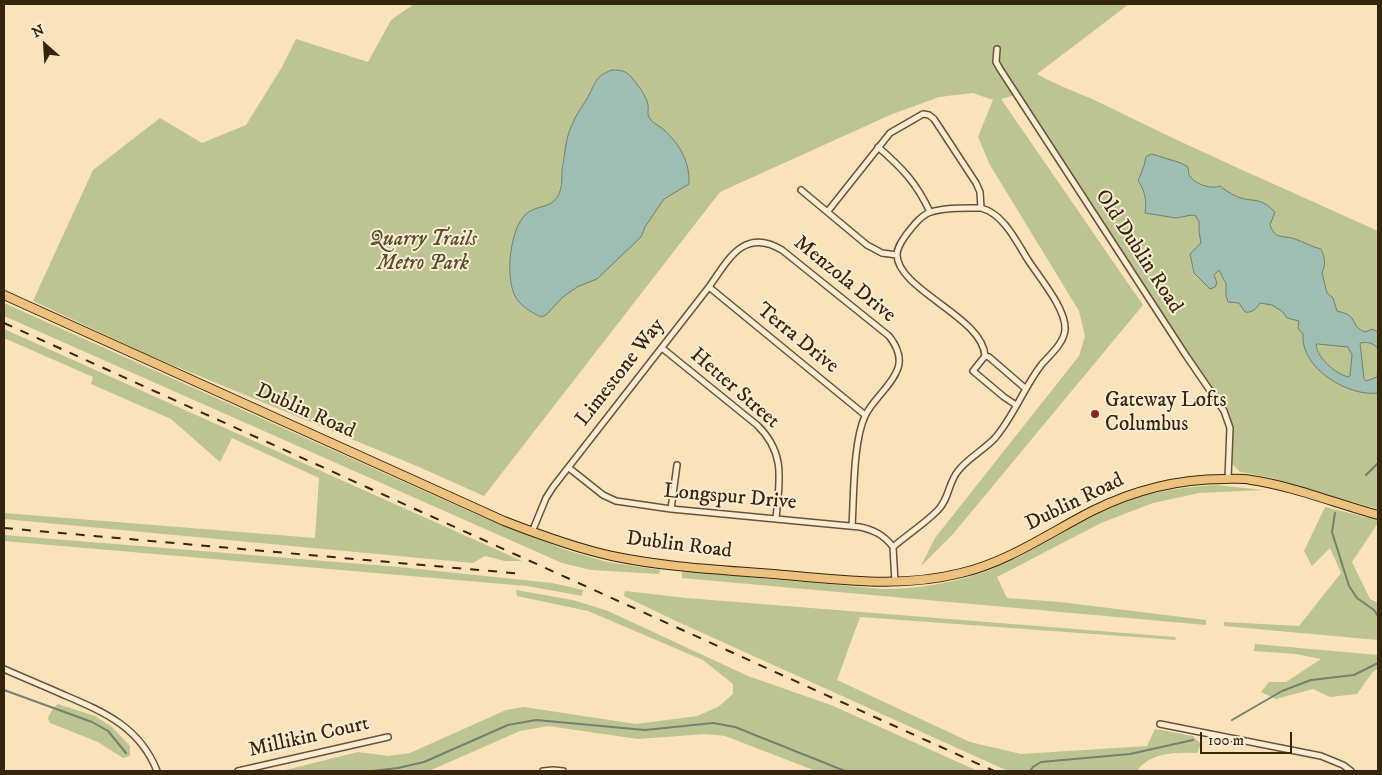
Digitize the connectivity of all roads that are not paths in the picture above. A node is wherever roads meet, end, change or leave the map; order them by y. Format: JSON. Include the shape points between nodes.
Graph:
{"nodes":[{"id":1,"x":997,"y":49,"type":"dead end"},
{"id":2,"x":878,"y":148,"type":"junction"},
{"id":3,"x":801,"y":190,"type":"dead end"},
{"id":4,"x":981,"y":208,"type":"junction"},
{"id":5,"x":828,"y":211,"type":"junction"},
{"id":6,"x":930,"y":212,"type":"junction"},
{"id":7,"x":747,"y":244,"type":"joint"},
{"id":8,"x":897,"y":255,"type":"junction"},
{"id":9,"x":709,"y":287,"type":"junction"},
{"id":10,"x":4,"y":295,"type":"edge"},
{"id":11,"x":662,"y":348,"type":"junction"},
{"id":12,"x":985,"y":356,"type":"junction"},
{"id":13,"x":1026,"y":389,"type":"junction"},
{"id":14,"x":1016,"y":405,"type":"junction"},
{"id":15,"x":866,"y":416,"type":"junction"},
{"id":16,"x":676,"y":465,"type":"dead end"},
{"id":17,"x":569,"y":468,"type":"junction"},
{"id":18,"x":1228,"y":479,"type":"junction"},
{"id":19,"x":671,"y":509,"type":"junction"},
{"id":20,"x":1378,"y":515,"type":"edge"},
{"id":21,"x":776,"y":518,"type":"junction"},
{"id":22,"x":852,"y":526,"type":"junction"},
{"id":23,"x":532,"y":532,"type":"junction"},
{"id":24,"x":893,"y":547,"type":"junction"},
{"id":25,"x":895,"y":582,"type":"junction"},
{"id":26,"x":4,"y":669,"type":"edge"},
{"id":27,"x":1160,"y":724,"type":"dead end"},
{"id":28,"x":388,"y":737,"type":"dead end"},
{"id":29,"x":156,"y":771,"type":"edge"},
{"id":30,"x":238,"y":771,"type":"edge"},
{"id":31,"x":543,"y":771,"type":"edge"},
{"id":32,"x":563,"y":771,"type":"edge"},
{"id":33,"x":1351,"y":771,"type":"edge"}],
"edges":[{"from":1,"to":18,"type":"street","name":"Old Dublin Road","via":[[996,62],[1000,69],[1224,411],[1230,428]]},
{"from":2,"to":4,"type":"street","via":[[890,133],[916,116],[929,115],[976,183]]},
{"from":2,"to":5,"type":"street"},
{"from":2,"to":6,"type":"street","via":[[907,173]]},
{"from":3,"to":5,"type":"street"},
{"from":4,"to":6,"type":"street"},
{"from":4,"to":13,"type":"street","via":[[989,210],[1003,222],[1064,321],[1064,336]]},
{"from":5,"to":8,"type":"street","via":[[867,245],[882,253]]},
{"from":6,"to":8,"type":"street","via":[[909,231],[898,247]]},
{"from":7,"to":9,"type":"street","name":"Limestone Way","via":[[737,249]]},
{"from":7,"to":15,"type":"street","name":"Menzola Drive","via":[[765,243],[782,250],[889,336],[897,348],[898,368]]},
{"from":8,"to":12,"type":"street","via":[[904,273],[976,333],[985,347]]},
{"from":9,"to":11,"type":"street","name":"Limestone Way"},
{"from":9,"to":15,"type":"street","name":"Terra Drive"},
{"from":10,"to":23,"type":"main road","name":"Dublin Road"},
{"from":11,"to":17,"type":"street","name":"Limestone Way"},
{"from":11,"to":21,"type":"street","name":"Hetter Street","via":[[771,440],[780,470]]},
{"from":12,"to":13,"type":"street"},
{"from":12,"to":14,"type":"street","via":[[973,371]]},
{"from":13,"to":14,"type":"street"},
{"from":14,"to":24,"type":"street","via":[[995,438],[957,471],[937,511]]},
{"from":15,"to":22,"type":"street","via":[[858,446]]},
{"from":16,"to":19,"type":"street"},
{"from":17,"to":19,"type":"street","name":"Longspur Drive","via":[[608,498]]},
{"from":17,"to":23,"type":"street","name":"Limestone Way","via":[[546,498]]},
{"from":18,"to":20,"type":"main road","name":"Dublin Road","via":[[1250,479]]},
{"from":18,"to":25,"type":"main road","name":"Dublin Road","via":[[1177,482],[1150,488],[1112,502],[986,566],[934,579]]},
{"from":19,"to":21,"type":"street","name":"Longspur Drive"},
{"from":21,"to":22,"type":"street","name":"Longspur Drive"},
{"from":22,"to":24,"type":"street","name":"Longspur Drive","via":[[882,535]]},
{"from":23,"to":25,"type":"main road","name":"Dublin Road","via":[[576,547],[634,560]]},
{"from":24,"to":25,"type":"street"},
{"from":26,"to":29,"type":"street","via":[[118,720],[144,747]]},
{"from":27,"to":33,"type":"street","via":[[1321,756]]},
{"from":28,"to":30,"type":"street","name":"Millikin Court"},
{"from":31,"to":32,"type":"street"}]}
